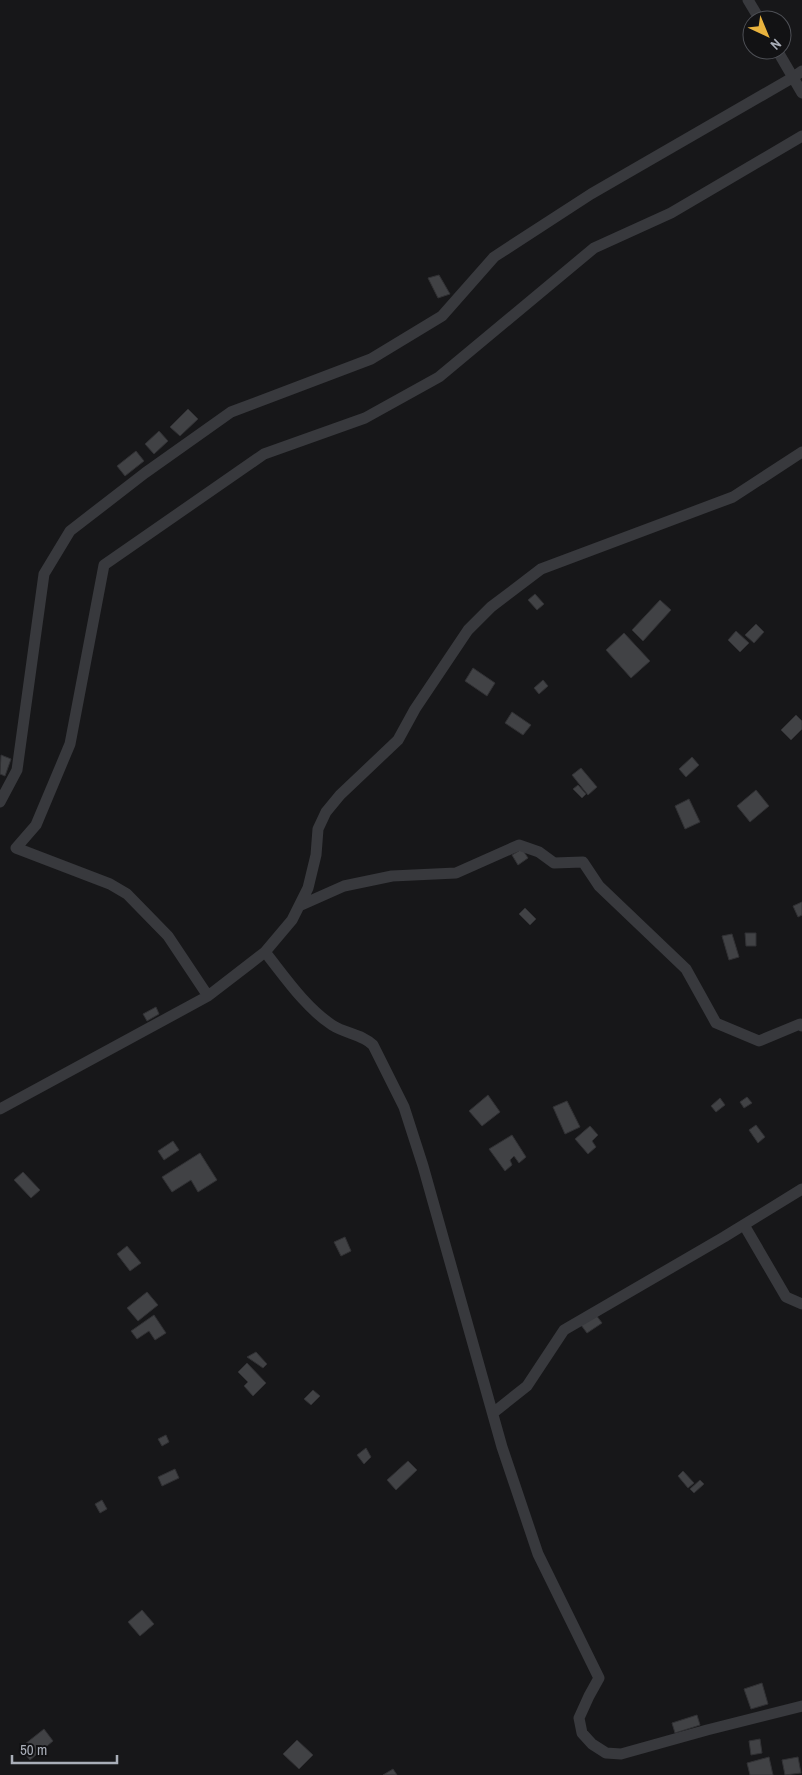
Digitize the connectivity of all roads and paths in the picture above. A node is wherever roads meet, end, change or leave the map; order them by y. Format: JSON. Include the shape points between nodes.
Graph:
{"nodes":[{"id":1,"x":782,"y":60,"type":"edge"},
{"id":2,"x":802,"y":70,"type":"edge"},
{"id":3,"x":792,"y":78,"type":"junction"},
{"id":4,"x":802,"y":93,"type":"edge"},
{"id":5,"x":802,"y":136,"type":"edge"},
{"id":6,"x":802,"y":452,"type":"edge"},
{"id":7,"x":0,"y":802,"type":"edge"},
{"id":8,"x":299,"y":906,"type":"junction"},
{"id":9,"x":265,"y":952,"type":"junction"},
{"id":10,"x":208,"y":996,"type":"junction"},
{"id":11,"x":802,"y":1026,"type":"edge"},
{"id":12,"x":0,"y":1110,"type":"edge"},
{"id":13,"x":802,"y":1188,"type":"edge"},
{"id":14,"x":744,"y":1224,"type":"junction"},
{"id":15,"x":802,"y":1304,"type":"edge"},
{"id":16,"x":492,"y":1413,"type":"junction"},
{"id":17,"x":802,"y":1706,"type":"edge"}],
"edges":[{"from":1,"to":3,"type":"street"},
{"from":2,"to":3,"type":"street"},
{"from":3,"to":4,"type":"street"},
{"from":3,"to":7,"type":"street","via":[[590,194],[494,258],[442,316],[371,359],[231,412],[70,531],[44,574],[17,770]]},
{"from":5,"to":10,"type":"street","via":[[671,213],[594,248],[439,377],[366,418],[264,454],[104,565],[70,744],[36,825],[16,848],[110,884],[127,894],[168,936]]},
{"from":6,"to":8,"type":"street","via":[[733,497],[541,570],[491,607],[468,630],[398,740],[326,812],[318,829],[316,856],[308,888]]},
{"from":8,"to":9,"type":"street","via":[[292,920]]},
{"from":8,"to":11,"type":"street","via":[[344,886],[392,876],[456,874],[519,845],[539,852],[554,863],[583,862],[600,886],[686,969],[716,1023],[759,1041],[800,1024]]},
{"from":9,"to":10,"type":"street"},
{"from":9,"to":16,"type":"street","via":[[314,1012],[334,1027],[367,1039],[404,1107]]},
{"from":10,"to":12,"type":"street"},
{"from":13,"to":14,"type":"street"},
{"from":14,"to":15,"type":"street","via":[[786,1297]]},
{"from":14,"to":16,"type":"street","via":[[564,1330],[527,1386]]},
{"from":16,"to":17,"type":"street","via":[[538,1554],[599,1678],[579,1718],[582,1733],[592,1744],[606,1753],[621,1754]]}]}
